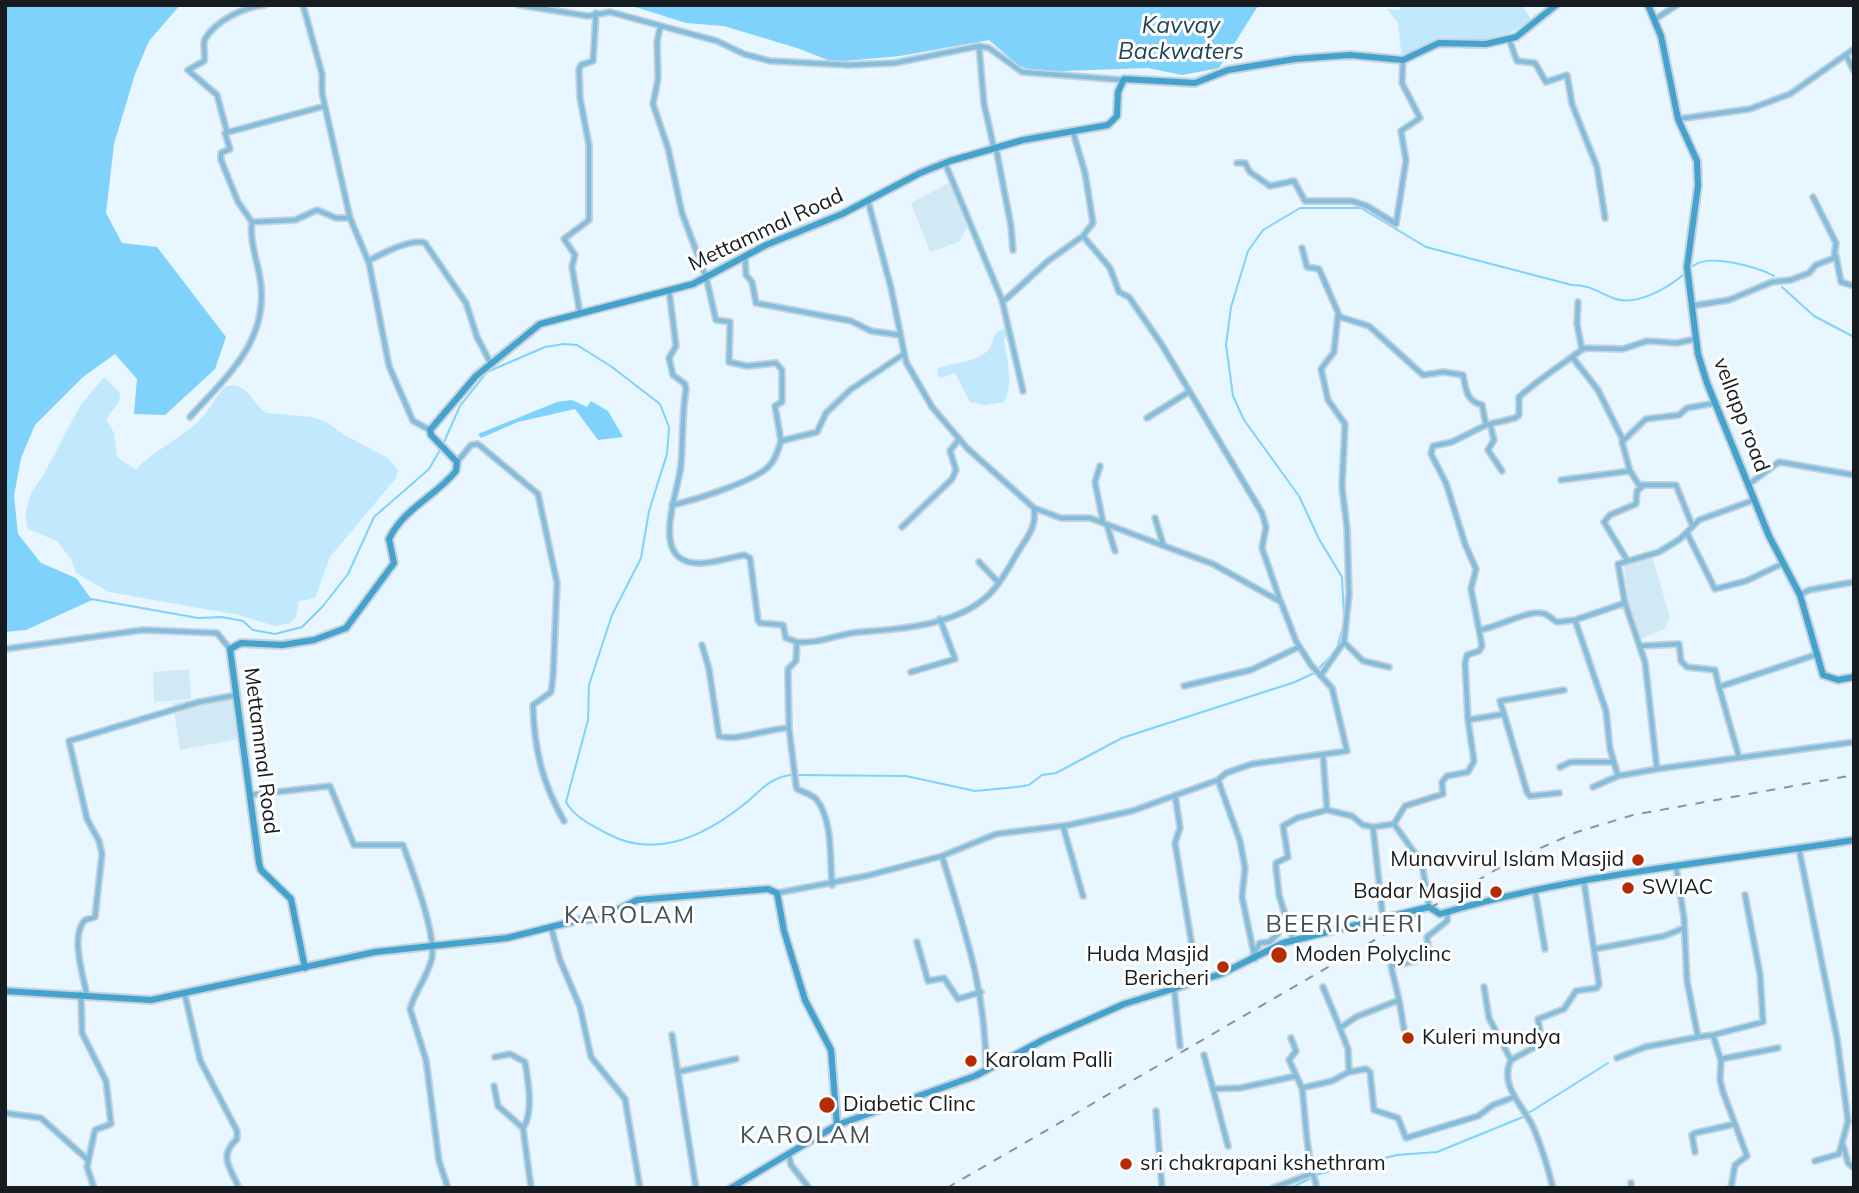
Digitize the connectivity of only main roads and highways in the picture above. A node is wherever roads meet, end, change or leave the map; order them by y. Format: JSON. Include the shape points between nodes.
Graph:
{"nodes":[{"id":1,"x":1556,"y":5,"type":"edge"},
{"id":2,"x":1648,"y":5,"type":"edge"},
{"id":3,"x":1854,"y":677,"type":"edge"},
{"id":4,"x":1854,"y":840,"type":"edge"},
{"id":5,"x":305,"y":968,"type":"junction"},
{"id":6,"x":5,"y":991,"type":"edge"},
{"id":7,"x":837,"y":1125,"type":"junction"},
{"id":8,"x":731,"y":1188,"type":"edge"}],
"edges":[{"from":1,"to":5,"type":"main road","name":"Mettammal Road","via":[[1509,39],[1486,44],[1439,43],[1403,60],[1319,57],[1228,70],[1195,83],[1123,80],[1114,121],[1108,125],[945,163],[706,277],[540,324],[490,362],[430,430],[457,462],[454,475],[415,506],[391,534],[394,563],[346,628],[314,640],[282,645],[242,643],[230,649],[259,863],[291,900]]},
{"from":2,"to":3,"type":"main road","name":"vellapp road","via":[[1668,62],[1678,119],[1697,161],[1686,267],[1695,340],[1754,500],[1800,595],[1823,676],[1838,680]]},
{"from":4,"to":7,"type":"main road","via":[[1584,882],[1476,902],[1438,914],[1429,907],[1293,940],[1113,1009],[986,1071]]},
{"from":5,"to":6,"type":"main road","via":[[151,1000]]},
{"from":5,"to":7,"type":"main road","via":[[448,942],[507,938],[600,919],[636,900],[768,889],[777,892],[805,1000],[831,1050]]},
{"from":7,"to":8,"type":"main road"}]}
